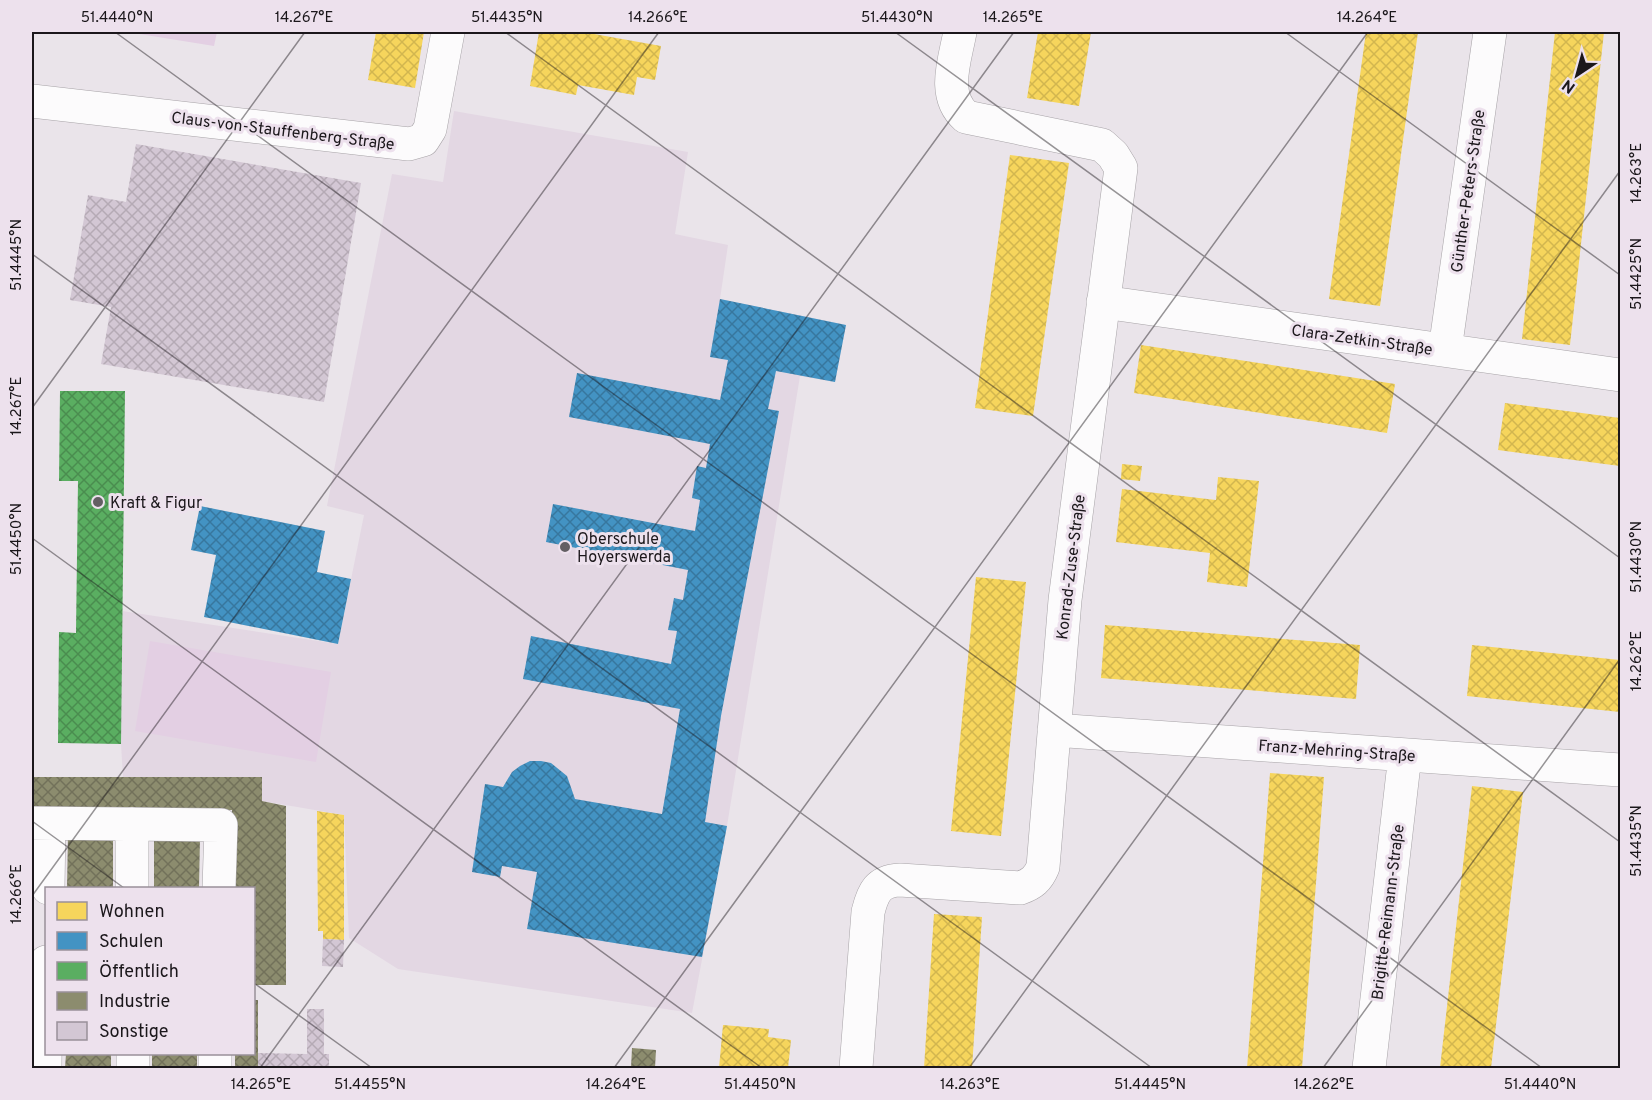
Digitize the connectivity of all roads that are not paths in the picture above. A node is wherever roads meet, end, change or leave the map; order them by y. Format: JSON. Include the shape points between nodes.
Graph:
{"nodes":[{"id":1,"x":448,"y":32,"type":"edge"},
{"id":2,"x":960,"y":32,"type":"edge"},
{"id":3,"x":1490,"y":32,"type":"edge"},
{"id":4,"x":32,"y":101,"type":"edge"},
{"id":5,"x":1103,"y":302,"type":"junction"},
{"id":6,"x":1445,"y":351,"type":"junction"},
{"id":7,"x":1620,"y":375,"type":"edge"},
{"id":8,"x":1054,"y":730,"type":"junction"},
{"id":9,"x":1405,"y":754,"type":"junction"},
{"id":10,"x":1620,"y":770,"type":"edge"},
{"id":11,"x":40,"y":824,"type":"edge"},
{"id":12,"x":132,"y":824,"type":"junction"},
{"id":13,"x":48,"y":887,"type":"edge"},
{"id":14,"x":132,"y":887,"type":"edge"},
{"id":15,"x":219,"y":887,"type":"edge"},
{"id":16,"x":856,"y":1068,"type":"edge"},
{"id":17,"x":1369,"y":1068,"type":"edge"}],
"edges":[{"from":1,"to":4,"type":"street","name":"Claus-von-Stauffenberg-Straße","via":[[430,129],[423,140],[409,144]]},
{"from":2,"to":5,"type":"street","name":"Konrad-Zuse-Straße","via":[[951,84],[953,103],[966,117],[1102,145],[1118,162],[1121,168]]},
{"from":3,"to":6,"type":"street","name":"Günther-Peters-Straße"},
{"from":5,"to":6,"type":"street","name":"Clara-Zetkin-Straße"},
{"from":5,"to":8,"type":"street","name":"Konrad-Zuse-Straße","via":[[1065,600]]},
{"from":6,"to":7,"type":"street","name":"Clara-Zetkin-Straße"},
{"from":8,"to":9,"type":"street","name":"Franz-Mehring-Straße"},
{"from":8,"to":16,"type":"street","name":"Konrad-Zuse-Straße","via":[[1045,857],[1040,876],[1031,884],[1012,888],[889,880],[875,890],[868,912]]},
{"from":9,"to":10,"type":"street","name":"Franz-Mehring-Straße"},
{"from":9,"to":17,"type":"street","name":"Brigitte-Reimann-Straße"},
{"from":11,"to":12,"type":"street"},
{"from":11,"to":13,"type":"street"},
{"from":12,"to":14,"type":"street"},
{"from":12,"to":15,"type":"street","via":[[221,825]]}]}
